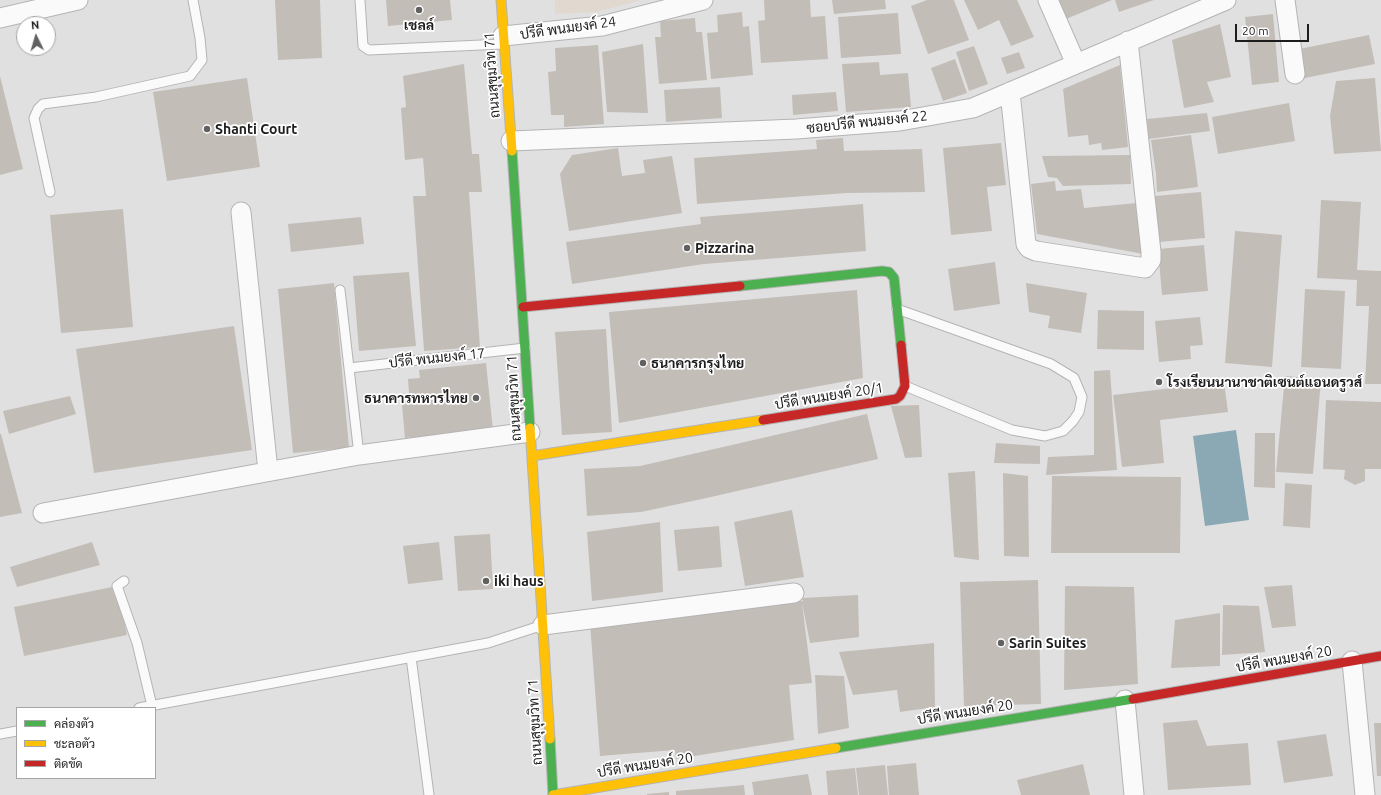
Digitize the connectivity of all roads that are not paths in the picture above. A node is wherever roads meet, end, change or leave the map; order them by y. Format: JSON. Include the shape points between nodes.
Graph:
{"nodes":[{"id":1,"x":78,"y":0,"type":"edge"},
{"id":2,"x":193,"y":0,"type":"edge"},
{"id":3,"x":360,"y":0,"type":"edge"},
{"id":4,"x":501,"y":0,"type":"edge"},
{"id":5,"x":703,"y":0,"type":"edge"},
{"id":6,"x":1048,"y":0,"type":"edge"},
{"id":7,"x":1226,"y":0,"type":"edge"},
{"id":8,"x":1285,"y":0,"type":"edge"},
{"id":9,"x":0,"y":18,"type":"edge"},
{"id":10,"x":503,"y":40,"type":"junction"},
{"id":11,"x":1128,"y":42,"type":"junction"},
{"id":12,"x":1076,"y":64,"type":"junction"},
{"id":13,"x":1295,"y":74,"type":"dead end"},
{"id":14,"x":1010,"y":92,"type":"junction"},
{"id":15,"x":511,"y":141,"type":"junction"},
{"id":16,"x":50,"y":192,"type":"dead end"},
{"id":17,"x":241,"y":212,"type":"dead end"},
{"id":18,"x":340,"y":290,"type":"dead end"},
{"id":19,"x":523,"y":307,"type":"junction"},
{"id":20,"x":897,"y":309,"type":"junction"},
{"id":21,"x":525,"y":348,"type":"junction"},
{"id":22,"x":349,"y":368,"type":"junction"},
{"id":23,"x":904,"y":386,"type":"junction"},
{"id":24,"x":530,"y":432,"type":"junction"},
{"id":25,"x":359,"y":454,"type":"junction"},
{"id":26,"x":532,"y":456,"type":"junction"},
{"id":27,"x":268,"y":471,"type":"junction"},
{"id":28,"x":43,"y":513,"type":"dead end"},
{"id":29,"x":124,"y":581,"type":"dead end"},
{"id":30,"x":794,"y":593,"type":"dead end"},
{"id":31,"x":543,"y":625,"type":"junction"},
{"id":32,"x":1381,"y":656,"type":"edge"},
{"id":33,"x":411,"y":657,"type":"junction"},
{"id":34,"x":1352,"y":661,"type":"junction"},
{"id":35,"x":1125,"y":700,"type":"junction"},
{"id":36,"x":152,"y":706,"type":"junction"},
{"id":37,"x":146,"y":707,"type":"edge"},
{"id":38,"x":16,"y":731,"type":"edge"},
{"id":39,"x":0,"y":734,"type":"edge"},
{"id":40,"x":429,"y":795,"type":"edge"},
{"id":41,"x":553,"y":795,"type":"edge"},
{"id":42,"x":1134,"y":795,"type":"edge"},
{"id":43,"x":1365,"y":795,"type":"edge"}],
"edges":[{"from":1,"to":9,"type":"street"},
{"from":2,"to":16,"type":"lane","via":[[202,60],[190,76],[96,97],[43,104],[38,109],[34,118]]},
{"from":3,"to":10,"type":"lane","via":[[363,46],[369,50]]},
{"from":4,"to":10,"type":"street","name":"ถนนสุขุมวิท 71"},
{"from":5,"to":10,"type":"street","name":"ปรีดี พนมยงค์ 24","via":[[602,26]]},
{"from":6,"to":12,"type":"street"},
{"from":7,"to":11,"type":"street","name":"ซอยปรีดี พนมยงค์ 22"},
{"from":8,"to":13,"type":"street"},
{"from":10,"to":15,"type":"street","name":"ถนนสุขุมวิท 71"},
{"from":11,"to":12,"type":"street","name":"ซอยปรีดี พนมยงค์ 22"},
{"from":11,"to":14,"type":"street","via":[[1151,252],[1151,260],[1145,268],[1036,252],[1029,248],[1026,244]]},
{"from":12,"to":14,"type":"street","name":"ซอยปรีดี พนมยงค์ 22"},
{"from":14,"to":15,"type":"street","name":"ซอยปรีดี พนมยงค์ 22","via":[[973,108],[900,121],[796,129]]},
{"from":15,"to":19,"type":"street","name":"ถนนสุขุมวิท 71"},
{"from":17,"to":27,"type":"street"},
{"from":18,"to":22,"type":"lane"},
{"from":19,"to":20,"type":"street","via":[[882,271],[889,272],[894,278]]},
{"from":19,"to":21,"type":"street","name":"ถนนสุขุมวิท 71"},
{"from":20,"to":23,"type":"street"},
{"from":20,"to":23,"type":"lane","via":[[1051,364],[1074,378],[1082,397],[1079,412],[1073,422],[1064,431],[1045,436],[1012,430]]},
{"from":21,"to":22,"type":"lane","name":"ปรีดี พนมยงค์ 17"},
{"from":21,"to":24,"type":"street","name":"ถนนสุขุมวิท 71"},
{"from":22,"to":25,"type":"lane"},
{"from":23,"to":26,"type":"street","name":"ปรีดี พนมยงค์ 20/1","via":[[896,399]]},
{"from":24,"to":25,"type":"street"},
{"from":24,"to":26,"type":"street","name":"ถนนสุขุมวิท 71"},
{"from":25,"to":27,"type":"street"},
{"from":26,"to":31,"type":"street","name":"ถนนสุขุมวิท 71"},
{"from":27,"to":28,"type":"street"},
{"from":29,"to":36,"type":"lane","via":[[117,586],[138,643]]},
{"from":30,"to":31,"type":"street"},
{"from":31,"to":33,"type":"lane","via":[[488,643]]},
{"from":31,"to":41,"type":"street","name":"ถนนสุขุมวิท 71"},
{"from":32,"to":34,"type":"street","name":"ปรีดี พนมยงค์ 20"},
{"from":33,"to":36,"type":"lane"},
{"from":33,"to":40,"type":"lane"},
{"from":34,"to":35,"type":"street","name":"ปรีดี พนมยงค์ 20"},
{"from":34,"to":43,"type":"street"},
{"from":35,"to":41,"type":"street","name":"ปรีดี พนมยงค์ 20"},
{"from":35,"to":42,"type":"street"},
{"from":36,"to":37,"type":"lane"},
{"from":38,"to":39,"type":"lane"}]}
